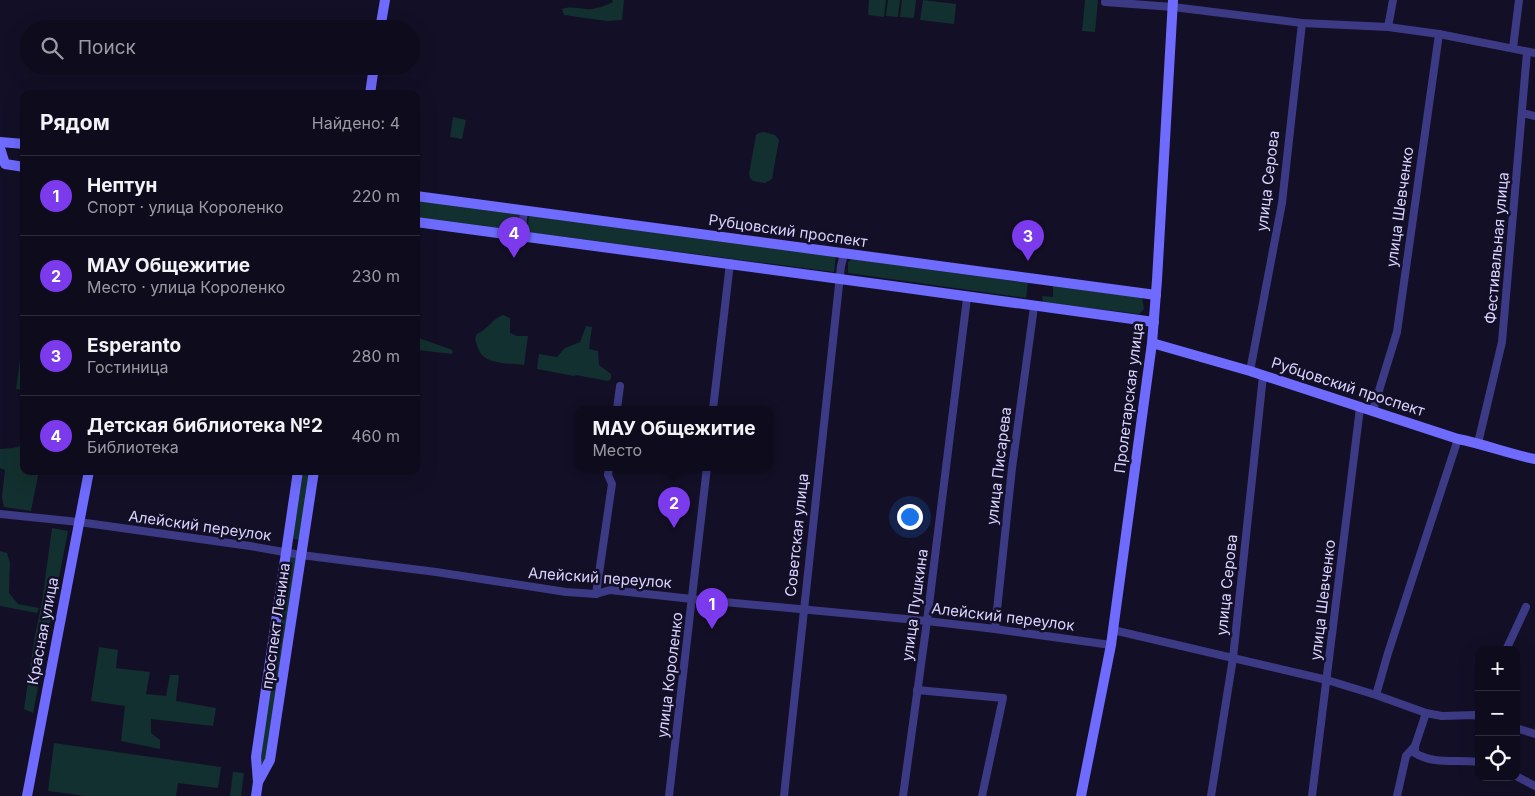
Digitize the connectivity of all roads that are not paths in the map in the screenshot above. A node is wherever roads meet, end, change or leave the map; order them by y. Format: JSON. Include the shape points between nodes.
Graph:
{"nodes":[{"id":1,"x":385,"y":0,"type":"edge"},
{"id":2,"x":1393,"y":0,"type":"edge"},
{"id":3,"x":1518,"y":0,"type":"edge"},
{"id":4,"x":1105,"y":2,"type":"dead end"},
{"id":5,"x":1173,"y":3,"type":"edge"},
{"id":6,"x":382,"y":20,"type":"edge"},
{"id":7,"x":1302,"y":23,"type":"junction"},
{"id":8,"x":1388,"y":28,"type":"junction"},
{"id":9,"x":1439,"y":34,"type":"junction"},
{"id":10,"x":1514,"y":48,"type":"junction"},
{"id":11,"x":1531,"y":52,"type":"edge"},
{"id":12,"x":373,"y":75,"type":"edge"},
{"id":13,"x":371,"y":90,"type":"edge"},
{"id":14,"x":1522,"y":113,"type":"junction"},
{"id":15,"x":1535,"y":116,"type":"edge"},
{"id":16,"x":0,"y":142,"type":"edge"},
{"id":17,"x":20,"y":144,"type":"edge"},
{"id":18,"x":0,"y":148,"type":"edge"},
{"id":19,"x":20,"y":166,"type":"edge"},
{"id":20,"x":420,"y":197,"type":"edge"},
{"id":21,"x":524,"y":211,"type":"junction"},
{"id":22,"x":420,"y":223,"type":"edge"},
{"id":23,"x":521,"y":236,"type":"junction"},
{"id":24,"x":844,"y":254,"type":"junction"},
{"id":25,"x":730,"y":263,"type":"junction"},
{"id":26,"x":840,"y":278,"type":"junction"},
{"id":27,"x":1156,"y":295,"type":"junction"},
{"id":28,"x":967,"y":298,"type":"junction"},
{"id":29,"x":1034,"y":307,"type":"junction"},
{"id":30,"x":1154,"y":322,"type":"junction"},
{"id":31,"x":1152,"y":343,"type":"junction"},
{"id":32,"x":1250,"y":371,"type":"junction"},
{"id":33,"x":1263,"y":376,"type":"junction"},
{"id":34,"x":620,"y":386,"type":"dead end"},
{"id":35,"x":617,"y":406,"type":"edge"},
{"id":36,"x":713,"y":406,"type":"edge"},
{"id":37,"x":1360,"y":408,"type":"junction"},
{"id":38,"x":1372,"y":410,"type":"junction"},
{"id":39,"x":1458,"y":439,"type":"junction"},
{"id":40,"x":1478,"y":443,"type":"junction"},
{"id":41,"x":1535,"y":459,"type":"edge"},
{"id":42,"x":608,"y":471,"type":"edge"},
{"id":43,"x":707,"y":471,"type":"edge"},
{"id":44,"x":88,"y":475,"type":"edge"},
{"id":45,"x":297,"y":475,"type":"edge"},
{"id":46,"x":313,"y":475,"type":"edge"},
{"id":47,"x":0,"y":514,"type":"edge"},
{"id":48,"x":79,"y":522,"type":"junction"},
{"id":49,"x":286,"y":552,"type":"junction"},
{"id":50,"x":301,"y":555,"type":"junction"},
{"id":51,"x":596,"y":594,"type":"junction"},
{"id":52,"x":692,"y":600,"type":"junction"},
{"id":53,"x":1526,"y":607,"type":"dead end"},
{"id":54,"x":802,"y":610,"type":"junction"},
{"id":55,"x":927,"y":621,"type":"junction"},
{"id":56,"x":996,"y":629,"type":"junction"},
{"id":57,"x":1113,"y":630,"type":"junction"},
{"id":58,"x":1110,"y":645,"type":"junction"},
{"id":59,"x":1508,"y":646,"type":"edge"},
{"id":60,"x":1233,"y":658,"type":"junction"},
{"id":61,"x":1327,"y":680,"type":"junction"},
{"id":62,"x":917,"y":690,"type":"junction"},
{"id":63,"x":1376,"y":695,"type":"junction"},
{"id":64,"x":1426,"y":713,"type":"junction"},
{"id":65,"x":1475,"y":716,"type":"edge"},
{"id":66,"x":1520,"y":729,"type":"edge"},
{"id":67,"x":1535,"y":734,"type":"edge"},
{"id":68,"x":1415,"y":746,"type":"junction"},
{"id":69,"x":256,"y":760,"type":"junction"},
{"id":70,"x":1475,"y":762,"type":"edge"},
{"id":71,"x":269,"y":763,"type":"junction"},
{"id":72,"x":1520,"y":778,"type":"edge"},
{"id":73,"x":258,"y":782,"type":"junction"},
{"id":74,"x":1535,"y":786,"type":"edge"},
{"id":75,"x":27,"y":796,"type":"edge"},
{"id":76,"x":256,"y":796,"type":"edge"},
{"id":77,"x":669,"y":796,"type":"edge"},
{"id":78,"x":784,"y":796,"type":"edge"},
{"id":79,"x":903,"y":796,"type":"edge"},
{"id":80,"x":982,"y":796,"type":"edge"},
{"id":81,"x":1081,"y":796,"type":"edge"},
{"id":82,"x":1211,"y":796,"type":"edge"},
{"id":83,"x":1312,"y":796,"type":"edge"},
{"id":84,"x":1397,"y":796,"type":"edge"}],
"edges":[{"from":1,"to":6,"type":"street"},
{"from":2,"to":8,"type":"street"},
{"from":3,"to":10,"type":"street"},
{"from":4,"to":5,"type":"street"},
{"from":5,"to":7,"type":"street"},
{"from":5,"to":27,"type":"street","name":"Пролетарская улица"},
{"from":7,"to":8,"type":"street"},
{"from":7,"to":32,"type":"street","name":"улица Серова","via":[[1282,203]]},
{"from":8,"to":9,"type":"street"},
{"from":9,"to":10,"type":"street"},
{"from":9,"to":38,"type":"street","name":"улица Шевченко","via":[[1397,332]]},
{"from":10,"to":11,"type":"street"},
{"from":11,"to":14,"type":"street","name":"Фестивальная улица"},
{"from":12,"to":13,"type":"street"},
{"from":14,"to":15,"type":"street"},
{"from":14,"to":40,"type":"street","name":"Фестивальная улица","via":[[1502,342]]},
{"from":16,"to":17,"type":"street"},
{"from":18,"to":19,"type":"street","via":[[5,164]]},
{"from":20,"to":21,"type":"street","name":"Рубцовский проспект"},
{"from":21,"to":23,"type":"street"},
{"from":21,"to":24,"type":"street","name":"Рубцовский проспект"},
{"from":22,"to":23,"type":"street"},
{"from":23,"to":25,"type":"street"},
{"from":24,"to":26,"type":"street","name":"Советская улица"},
{"from":24,"to":27,"type":"street","name":"Рубцовский проспект"},
{"from":25,"to":26,"type":"street"},
{"from":25,"to":36,"type":"street"},
{"from":26,"to":28,"type":"street"},
{"from":26,"to":54,"type":"street","name":"Советская улица"},
{"from":27,"to":30,"type":"street","name":"Пролетарская улица"},
{"from":28,"to":29,"type":"street"},
{"from":28,"to":55,"type":"street","name":"улица Пушкина"},
{"from":29,"to":30,"type":"street"},
{"from":29,"to":56,"type":"street","name":"улица Писарева","via":[[1012,468]]},
{"from":30,"to":31,"type":"street","name":"Пролетарская улица"},
{"from":31,"to":32,"type":"street","name":"Рубцовский проспект"},
{"from":31,"to":57,"type":"street","name":"Пролетарская улица"},
{"from":32,"to":33,"type":"street","name":"Рубцовский проспект"},
{"from":33,"to":37,"type":"street","name":"Рубцовский проспект"},
{"from":33,"to":60,"type":"street","name":"улица Серова"},
{"from":34,"to":35,"type":"street"},
{"from":37,"to":38,"type":"street","name":"Рубцовский проспект"},
{"from":37,"to":61,"type":"street","name":"улица Шевченко"},
{"from":38,"to":39,"type":"street","name":"Рубцовский проспект"},
{"from":39,"to":40,"type":"street","name":"Рубцовский проспект"},
{"from":39,"to":63,"type":"street"},
{"from":40,"to":41,"type":"street","name":"Рубцовский проспект"},
{"from":42,"to":51,"type":"street","via":[[612,484]]},
{"from":43,"to":52,"type":"street","name":"улица Короленко"},
{"from":44,"to":48,"type":"street","name":"Красная улица"},
{"from":45,"to":49,"type":"street","name":"проспект Ленина"},
{"from":46,"to":50,"type":"street","name":"проспект Ленина"},
{"from":47,"to":48,"type":"street","name":"Алейский переулок"},
{"from":48,"to":49,"type":"street","name":"Алейский переулок"},
{"from":48,"to":75,"type":"street","name":"Красная улица"},
{"from":49,"to":50,"type":"street","name":"Алейский переулок"},
{"from":49,"to":69,"type":"street","name":"проспект Ленина"},
{"from":50,"to":51,"type":"street","name":"Алейский переулок"},
{"from":50,"to":71,"type":"street","name":"проспект Ленина"},
{"from":51,"to":52,"type":"street","name":"Алейский переулок","via":[[610,590]]},
{"from":52,"to":54,"type":"street","name":"Алейский переулок"},
{"from":52,"to":77,"type":"street","name":"улица Короленко"},
{"from":53,"to":59,"type":"street"},
{"from":54,"to":55,"type":"street","name":"Алейский переулок"},
{"from":54,"to":78,"type":"street","name":"Советская улица"},
{"from":55,"to":56,"type":"street","name":"Алейский переулок"},
{"from":55,"to":62,"type":"street","name":"улица Пушкина"},
{"from":56,"to":58,"type":"street","name":"Алейский переулок"},
{"from":57,"to":58,"type":"street","name":"Пролетарская улица"},
{"from":57,"to":60,"type":"street"},
{"from":58,"to":81,"type":"street","name":"Пролетарская улица"},
{"from":60,"to":61,"type":"street"},
{"from":60,"to":82,"type":"street","name":"улица Серова"},
{"from":61,"to":63,"type":"street"},
{"from":61,"to":83,"type":"street","name":"улица Шевченко"},
{"from":62,"to":79,"type":"street","name":"улица Пушкина"},
{"from":62,"to":80,"type":"street","via":[[1003,698]]},
{"from":63,"to":64,"type":"street"},
{"from":64,"to":65,"type":"street"},
{"from":64,"to":68,"type":"street"},
{"from":66,"to":67,"type":"street"},
{"from":68,"to":70,"type":"street","via":[[1415,753],[1424,758]]},
{"from":68,"to":84,"type":"street","via":[[1406,756]]},
{"from":69,"to":71,"type":"street"},
{"from":69,"to":73,"type":"street","name":"проспект Ленина"},
{"from":71,"to":73,"type":"street","name":"проспект Ленина"},
{"from":72,"to":74,"type":"street"},
{"from":73,"to":76,"type":"street","name":"проспект Ленина"}]}
